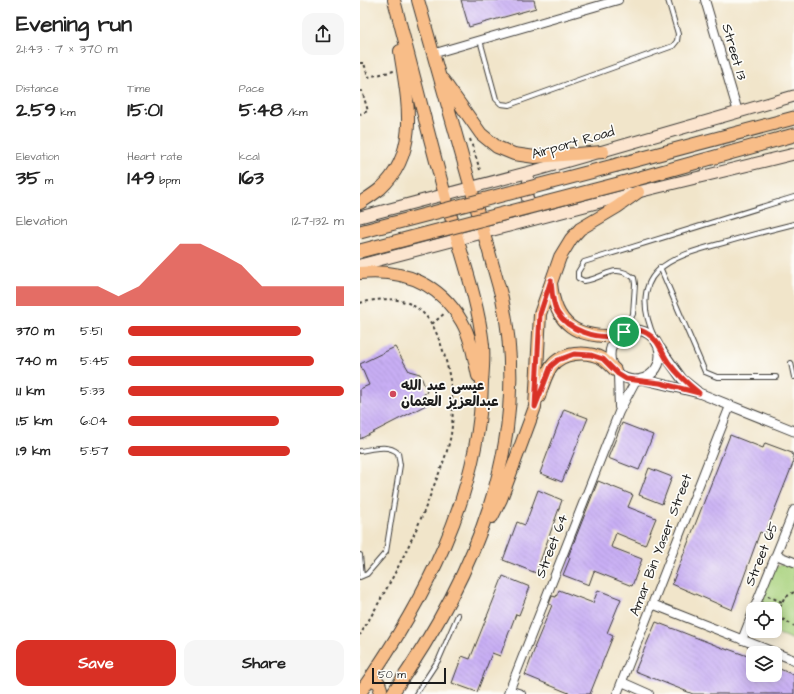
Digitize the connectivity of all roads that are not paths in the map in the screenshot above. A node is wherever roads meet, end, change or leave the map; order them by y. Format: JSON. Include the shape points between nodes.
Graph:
{"nodes":[{"id":1,"x":394,"y":0,"type":"edge"},
{"id":2,"x":418,"y":0,"type":"edge"},
{"id":3,"x":618,"y":0,"type":"edge"},
{"id":4,"x":668,"y":0,"type":"edge"},
{"id":5,"x":705,"y":0,"type":"edge"},
{"id":6,"x":480,"y":40,"type":"junction"},
{"id":7,"x":432,"y":54,"type":"junction"},
{"id":8,"x":437,"y":72,"type":"junction"},
{"id":9,"x":794,"y":96,"type":"edge"},
{"id":10,"x":738,"y":112,"type":"junction"},
{"id":11,"x":794,"y":118,"type":"edge"},
{"id":12,"x":794,"y":134,"type":"edge"},
{"id":13,"x":603,"y":152,"type":"junction"},
{"id":14,"x":794,"y":154,"type":"edge"},
{"id":15,"x":536,"y":170,"type":"junction"},
{"id":16,"x":470,"y":188,"type":"junction"},
{"id":17,"x":638,"y":192,"type":"junction"},
{"id":18,"x":445,"y":194,"type":"junction"},
{"id":19,"x":794,"y":198,"type":"edge"},
{"id":20,"x":360,"y":203,"type":"edge"},
{"id":21,"x":386,"y":210,"type":"junction"},
{"id":22,"x":360,"y":217,"type":"edge"},
{"id":23,"x":542,"y":217,"type":"junction"},
{"id":24,"x":794,"y":224,"type":"edge"},
{"id":25,"x":360,"y":232,"type":"edge"},
{"id":26,"x":482,"y":233,"type":"junction"},
{"id":27,"x":457,"y":240,"type":"junction"},
{"id":28,"x":360,"y":251,"type":"edge"},
{"id":29,"x":402,"y":255,"type":"junction"},
{"id":30,"x":360,"y":265,"type":"edge"},
{"id":31,"x":660,"y":267,"type":"junction"},
{"id":32,"x":360,"y":272,"type":"edge"},
{"id":33,"x":551,"y":280,"type":"junction"},
{"id":34,"x":621,"y":334,"type":"junction"},
{"id":35,"x":656,"y":341,"type":"junction"},
{"id":36,"x":791,"y":363,"type":"dead end"},
{"id":37,"x":616,"y":372,"type":"junction"},
{"id":38,"x":776,"y":377,"type":"dead end"},
{"id":39,"x":794,"y":378,"type":"edge"},
{"id":40,"x":638,"y":380,"type":"junction"},
{"id":41,"x":699,"y":393,"type":"junction"},
{"id":42,"x":482,"y":395,"type":"junction"},
{"id":43,"x":730,"y":406,"type":"junction"},
{"id":44,"x":535,"y":407,"type":"junction"},
{"id":45,"x":619,"y":412,"type":"junction"},
{"id":46,"x":794,"y":431,"type":"edge"},
{"id":47,"x":360,"y":451,"type":"edge"},
{"id":48,"x":794,"y":510,"type":"edge"},
{"id":49,"x":480,"y":535,"type":"junction"},
{"id":50,"x":360,"y":554,"type":"edge"},
{"id":51,"x":776,"y":555,"type":"junction"},
{"id":52,"x":794,"y":562,"type":"edge"},
{"id":53,"x":361,"y":577,"type":"edge"},
{"id":54,"x":757,"y":602,"type":"edge"},
{"id":55,"x":652,"y":604,"type":"junction"},
{"id":56,"x":458,"y":615,"type":"dead end"},
{"id":57,"x":746,"y":630,"type":"edge"},
{"id":58,"x":742,"y":640,"type":"junction"},
{"id":59,"x":794,"y":660,"type":"edge"},
{"id":60,"x":365,"y":681,"type":"edge"},
{"id":61,"x":622,"y":682,"type":"junction"},
{"id":62,"x":509,"y":692,"type":"edge"},
{"id":63,"x":360,"y":693,"type":"edge"},
{"id":64,"x":378,"y":694,"type":"edge"},
{"id":65,"x":392,"y":694,"type":"edge"},
{"id":66,"x":416,"y":694,"type":"edge"},
{"id":67,"x":521,"y":694,"type":"edge"},
{"id":68,"x":617,"y":694,"type":"edge"},
{"id":69,"x":649,"y":694,"type":"edge"}],
"edges":[{"from":1,"to":18,"type":"main road"},
{"from":1,"to":20,"type":"main road","via":[[409,119],[406,146],[396,169],[380,189]]},
{"from":2,"to":7,"type":"main road"},
{"from":3,"to":6,"type":"street"},
{"from":4,"to":6,"type":"lane","via":[[678,34],[673,46],[509,105],[501,104],[496,99]]},
{"from":5,"to":10,"type":"street","name":"Street 13"},
{"from":6,"to":7,"type":"street"},
{"from":7,"to":8,"type":"main road"},
{"from":8,"to":13,"type":"main road","via":[[481,134],[497,147],[514,154],[535,157]]},
{"from":8,"to":16,"type":"main road"},
{"from":9,"to":10,"type":"main road","name":"Airport Road"},
{"from":10,"to":13,"type":"main road","name":"Airport Road"},
{"from":11,"to":25,"type":"highway","bridge":true},
{"from":12,"to":28,"type":"highway","bridge":true,"via":[[622,183]]},
{"from":13,"to":15,"type":"main road","name":"Airport Road"},
{"from":14,"to":17,"type":"main road"},
{"from":15,"to":16,"type":"main road","name":"Airport Road"},
{"from":15,"to":23,"type":"main road","via":[[530,177],[526,196],[535,212]]},
{"from":16,"to":18,"type":"main road","name":"Airport Road"},
{"from":16,"to":26,"type":"main road"},
{"from":17,"to":23,"type":"main road"},
{"from":17,"to":33,"type":"main road","via":[[576,233],[560,257]]},
{"from":18,"to":21,"type":"main road","name":"Airport Road"},
{"from":18,"to":27,"type":"main road"},
{"from":19,"to":34,"type":"lane","via":[[584,262],[578,272],[578,278],[584,281],[596,280],[613,270],[622,270],[634,278],[636,284],[633,314]]},
{"from":21,"to":22,"type":"main road","name":"Airport Road"},
{"from":21,"to":29,"type":"main road","via":[[402,216],[409,227],[410,240]]},
{"from":23,"to":26,"type":"main road"},
{"from":24,"to":31,"type":"lane","via":[[690,251]]},
{"from":26,"to":27,"type":"main road"},
{"from":26,"to":49,"type":"main road","via":[[508,326],[510,399],[504,455]]},
{"from":27,"to":29,"type":"main road"},
{"from":27,"to":42,"type":"main road","via":[[476,299],[483,347]]},
{"from":29,"to":30,"type":"main road"},
{"from":31,"to":35,"type":"lane","via":[[651,279],[646,294],[646,312]]},
{"from":31,"to":38,"type":"lane","via":[[705,372],[717,377]]},
{"from":32,"to":42,"type":"main road","via":[[377,271],[416,280],[436,291],[452,307],[462,323],[471,347]]},
{"from":33,"to":34,"type":"main road","via":[[554,305],[563,320],[586,333],[602,337]]},
{"from":33,"to":44,"type":"main road","via":[[540,314]]},
{"from":34,"to":35,"type":"street","via":[[644,331]]},
{"from":34,"to":37,"type":"street","via":[[613,343],[610,352]]},
{"from":35,"to":40,"type":"street","via":[[660,351],[658,365],[649,376]]},
{"from":35,"to":41,"type":"street","via":[[682,379]]},
{"from":36,"to":39,"type":"lane"},
{"from":37,"to":40,"type":"street","via":[[626,379]]},
{"from":37,"to":44,"type":"main road","via":[[603,359],[591,355],[574,354],[563,358],[555,362],[549,370]]},
{"from":37,"to":45,"type":"street","name":"Street 64"},
{"from":40,"to":41,"type":"street"},
{"from":40,"to":45,"type":"street","name":"Street 64"},
{"from":41,"to":43,"type":"street"},
{"from":42,"to":60,"type":"main road","via":[[478,436],[467,485],[446,543],[419,599]]},
{"from":43,"to":46,"type":"street"},
{"from":43,"to":55,"type":"street","name":"Amar Bin Yaser Street"},
{"from":44,"to":49,"type":"main road","via":[[501,499]]},
{"from":45,"to":62,"type":"street","name":"Street 64"},
{"from":47,"to":53,"type":"lane","via":[[394,448],[400,458],[386,552],[367,574]]},
{"from":48,"to":51,"type":"street","name":"Street 65"},
{"from":49,"to":65,"type":"main road","via":[[436,623]]},
{"from":50,"to":53,"type":"lane"},
{"from":51,"to":52,"type":"street"},
{"from":51,"to":54,"type":"street","name":"Street 65"},
{"from":55,"to":58,"type":"street"},
{"from":55,"to":61,"type":"street","name":"Amar Bin Yaser Street"},
{"from":56,"to":66,"type":"lane","via":[[439,659]]},
{"from":57,"to":58,"type":"street"},
{"from":58,"to":59,"type":"street"},
{"from":60,"to":63,"type":"main road"},
{"from":60,"to":64,"type":"main road","via":[[379,683],[381,689]]},
{"from":61,"to":68,"type":"street","name":"Amar Bin Yaser Street"},
{"from":61,"to":69,"type":"street"},
{"from":62,"to":67,"type":"street","name":"Street 64"}]}
